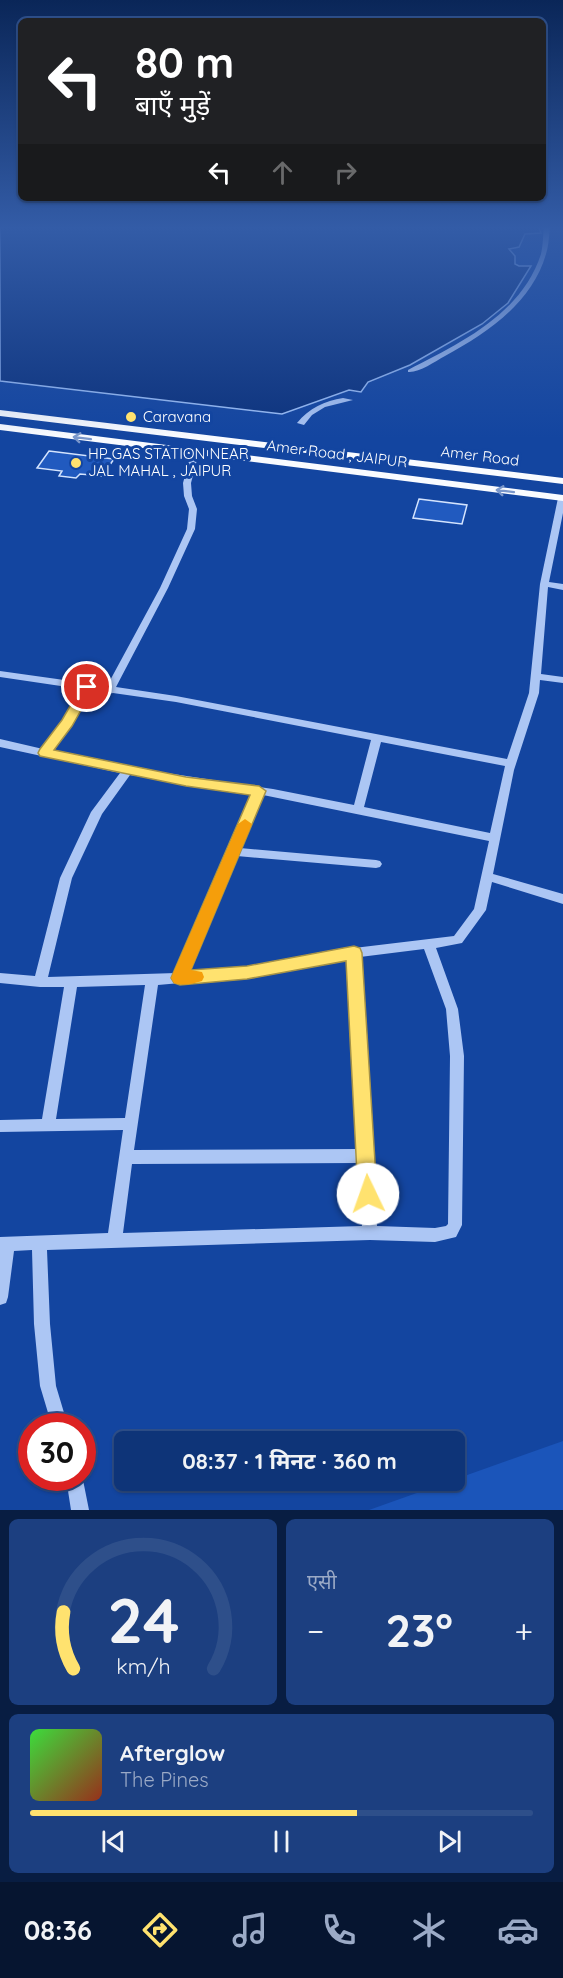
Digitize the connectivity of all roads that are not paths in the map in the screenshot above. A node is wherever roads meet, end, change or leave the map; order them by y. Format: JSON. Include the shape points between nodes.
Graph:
{"nodes":[{"id":1,"x":520,"y":296,"type":"edge"},
{"id":2,"x":410,"y":371,"type":"dead end"},
{"id":3,"x":349,"y":400,"type":"dead end"},
{"id":4,"x":0,"y":413,"type":"edge"},
{"id":5,"x":301,"y":423,"type":"dead end"},
{"id":6,"x":0,"y":427,"type":"edge"},
{"id":7,"x":181,"y":435,"type":"junction"},
{"id":8,"x":172,"y":449,"type":"junction"},
{"id":9,"x":195,"y":452,"type":"junction"},
{"id":10,"x":563,"y":481,"type":"edge"},
{"id":11,"x":562,"y":498,"type":"edge"},
{"id":12,"x":544,"y":584,"type":"junction"},
{"id":13,"x":563,"y":587,"type":"edge"},
{"id":14,"x":0,"y":674,"type":"edge"},
{"id":15,"x":536,"y":676,"type":"junction"},
{"id":16,"x":563,"y":680,"type":"edge"},
{"id":17,"x":87,"y":687,"type":"junction"},
{"id":18,"x":110,"y":691,"type":"junction"},
{"id":19,"x":377,"y":737,"type":"junction"},
{"id":20,"x":0,"y":743,"type":"edge"},
{"id":21,"x":45,"y":753,"type":"junction"},
{"id":22,"x":512,"y":763,"type":"junction"},
{"id":23,"x":127,"y":771,"type":"junction"},
{"id":24,"x":259,"y":791,"type":"junction"},
{"id":25,"x":358,"y":810,"type":"junction"},
{"id":26,"x":496,"y":838,"type":"junction"},
{"id":27,"x":234,"y":852,"type":"junction"},
{"id":28,"x":376,"y":864,"type":"dead end"},
{"id":29,"x":488,"y":877,"type":"junction"},
{"id":30,"x":563,"y":899,"type":"edge"},
{"id":31,"x":429,"y":945,"type":"junction"},
{"id":32,"x":354,"y":953,"type":"junction"},
{"id":33,"x":180,"y":978,"type":"junction"},
{"id":34,"x":152,"y":980,"type":"junction"},
{"id":35,"x":1,"y":981,"type":"edge"},
{"id":36,"x":40,"y":982,"type":"junction"},
{"id":37,"x":71,"y":982,"type":"junction"},
{"id":38,"x":131,"y":1124,"type":"junction"},
{"id":39,"x":0,"y":1126,"type":"edge"},
{"id":40,"x":48,"y":1126,"type":"junction"},
{"id":41,"x":365,"y":1156,"type":"junction"},
{"id":42,"x":126,"y":1157,"type":"junction"},
{"id":43,"x":370,"y":1233,"type":"junction"},
{"id":44,"x":114,"y":1241,"type":"junction"},
{"id":45,"x":39,"y":1243,"type":"junction"},
{"id":46,"x":4,"y":1244,"type":"edge"},
{"id":47,"x":0,"y":1297,"type":"edge"},
{"id":48,"x":56,"y":1413,"type":"edge"},
{"id":49,"x":77,"y":1491,"type":"edge"},
{"id":50,"x":80,"y":1510,"type":"edge"}],
"edges":[{"from":1,"to":2,"type":"street","via":[[470,339]]},
{"from":3,"to":5,"type":"street","via":[[313,411]]},
{"from":4,"to":7,"type":"main road","name":"Amer Road"},
{"from":8,"to":6,"type":"main road","name":"Amer Road , JAIPUR","one_way":true},
{"from":7,"to":8,"type":"main road"},
{"from":7,"to":10,"type":"main road","name":"Amer Road"},
{"from":8,"to":9,"type":"main road","name":"Amer Road , JAIPUR"},
{"from":11,"to":9,"type":"main road","name":"Amer Road , JAIPUR","one_way":true},
{"from":9,"to":18,"type":"street","via":[[187,483],[193,509],[191,529]]},
{"from":11,"to":12,"type":"street"},
{"from":12,"to":13,"type":"street"},
{"from":12,"to":15,"type":"street"},
{"from":14,"to":17,"type":"street"},
{"from":15,"to":16,"type":"street"},
{"from":15,"to":22,"type":"street"},
{"from":17,"to":18,"type":"street"},
{"from":17,"to":21,"type":"street"},
{"from":18,"to":19,"type":"street","via":[[176,699]]},
{"from":19,"to":22,"type":"street"},
{"from":19,"to":25,"type":"street"},
{"from":20,"to":21,"type":"street"},
{"from":21,"to":23,"type":"street"},
{"from":22,"to":26,"type":"street"},
{"from":23,"to":24,"type":"street"},
{"from":23,"to":36,"type":"street","via":[[97,812],[66,878]]},
{"from":24,"to":25,"type":"street"},
{"from":24,"to":27,"type":"street"},
{"from":25,"to":26,"type":"street"},
{"from":26,"to":29,"type":"street"},
{"from":27,"to":28,"type":"street"},
{"from":27,"to":33,"type":"street"},
{"from":29,"to":30,"type":"street"},
{"from":29,"to":31,"type":"street","via":[[480,910],[458,940]]},
{"from":31,"to":32,"type":"street"},
{"from":31,"to":43,"type":"street","via":[[452,1010],[457,1056],[455,1225],[451,1232],[435,1235]]},
{"from":32,"to":33,"type":"street","via":[[247,972]]},
{"from":32,"to":41,"type":"street"},
{"from":33,"to":34,"type":"street"},
{"from":34,"to":37,"type":"street"},
{"from":34,"to":38,"type":"street"},
{"from":35,"to":36,"type":"street"},
{"from":36,"to":37,"type":"street"},
{"from":37,"to":40,"type":"street"},
{"from":38,"to":40,"type":"street"},
{"from":38,"to":42,"type":"street"},
{"from":39,"to":40,"type":"street"},
{"from":41,"to":42,"type":"street"},
{"from":41,"to":43,"type":"street"},
{"from":42,"to":44,"type":"street"},
{"from":43,"to":44,"type":"street"},
{"from":44,"to":45,"type":"street"},
{"from":45,"to":46,"type":"street"},
{"from":45,"to":48,"type":"street","via":[[48,1386]]},
{"from":46,"to":47,"type":"street"},
{"from":49,"to":50,"type":"street"}]}
